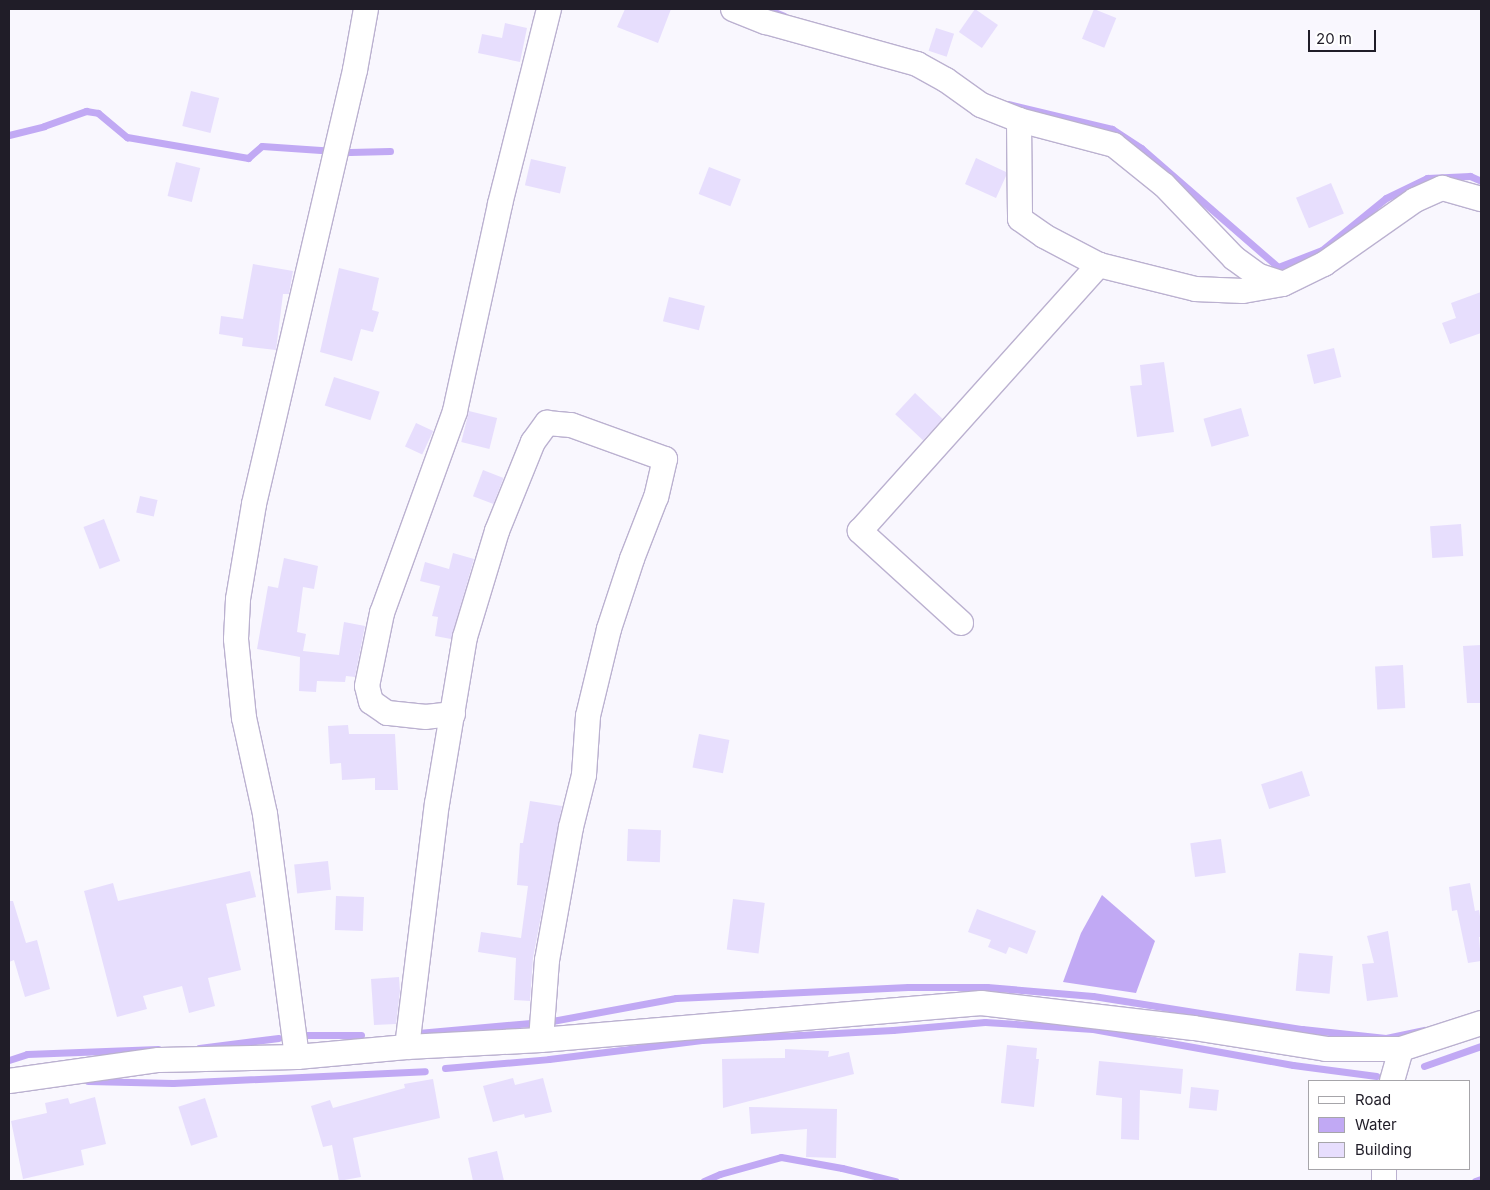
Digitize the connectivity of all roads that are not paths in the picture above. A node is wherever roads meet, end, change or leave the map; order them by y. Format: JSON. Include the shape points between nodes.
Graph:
{"nodes":[{"id":1,"x":366,"y":9,"type":"edge"},
{"id":2,"x":549,"y":9,"type":"edge"},
{"id":3,"x":733,"y":9,"type":"edge"},
{"id":4,"x":1019,"y":120,"type":"junction"},
{"id":5,"x":1481,"y":199,"type":"edge"},
{"id":6,"x":1099,"y":265,"type":"junction"},
{"id":7,"x":1283,"y":284,"type":"junction"},
{"id":8,"x":961,"y":623,"type":"dead end"},
{"id":9,"x":453,"y":714,"type":"junction"},
{"id":10,"x":1481,"y":1022,"type":"edge"},
{"id":11,"x":541,"y":1040,"type":"junction"},
{"id":12,"x":407,"y":1047,"type":"junction"},
{"id":13,"x":1401,"y":1049,"type":"junction"},
{"id":14,"x":297,"y":1057,"type":"junction"},
{"id":15,"x":1392,"y":1080,"type":"edge"},
{"id":16,"x":9,"y":1081,"type":"edge"}],
"edges":[{"from":1,"to":14,"type":"street","via":[[353,79],[254,504],[238,599],[236,639],[244,718],[265,814]]},
{"from":2,"to":9,"type":"street","via":[[500,204],[455,411],[382,613],[367,686],[371,702],[387,713],[426,717]]},
{"from":3,"to":4,"type":"street","via":[[766,22],[918,64],[981,105]]},
{"from":4,"to":6,"type":"street","via":[[1020,219],[1044,236]]},
{"from":4,"to":7,"type":"street","via":[[1114,145],[1164,185],[1234,258],[1259,276]]},
{"from":5,"to":7,"type":"street","via":[[1442,188],[1422,197],[1324,264]]},
{"from":6,"to":7,"type":"street","via":[[1195,289],[1243,291]]},
{"from":6,"to":8,"type":"street","via":[[860,531]]},
{"from":9,"to":11,"type":"street","via":[[465,637],[497,531],[533,442],[547,423],[571,425],[665,458],[656,497],[609,628],[588,716],[584,775],[547,960]]},
{"from":9,"to":12,"type":"street","via":[[436,813]]},
{"from":10,"to":13,"type":"street"},
{"from":11,"to":12,"type":"street"},
{"from":11,"to":13,"type":"street","via":[[982,1003],[1194,1028],[1326,1049]]},
{"from":12,"to":14,"type":"street"},
{"from":13,"to":15,"type":"street"},
{"from":14,"to":16,"type":"street","via":[[159,1060]]}]}
